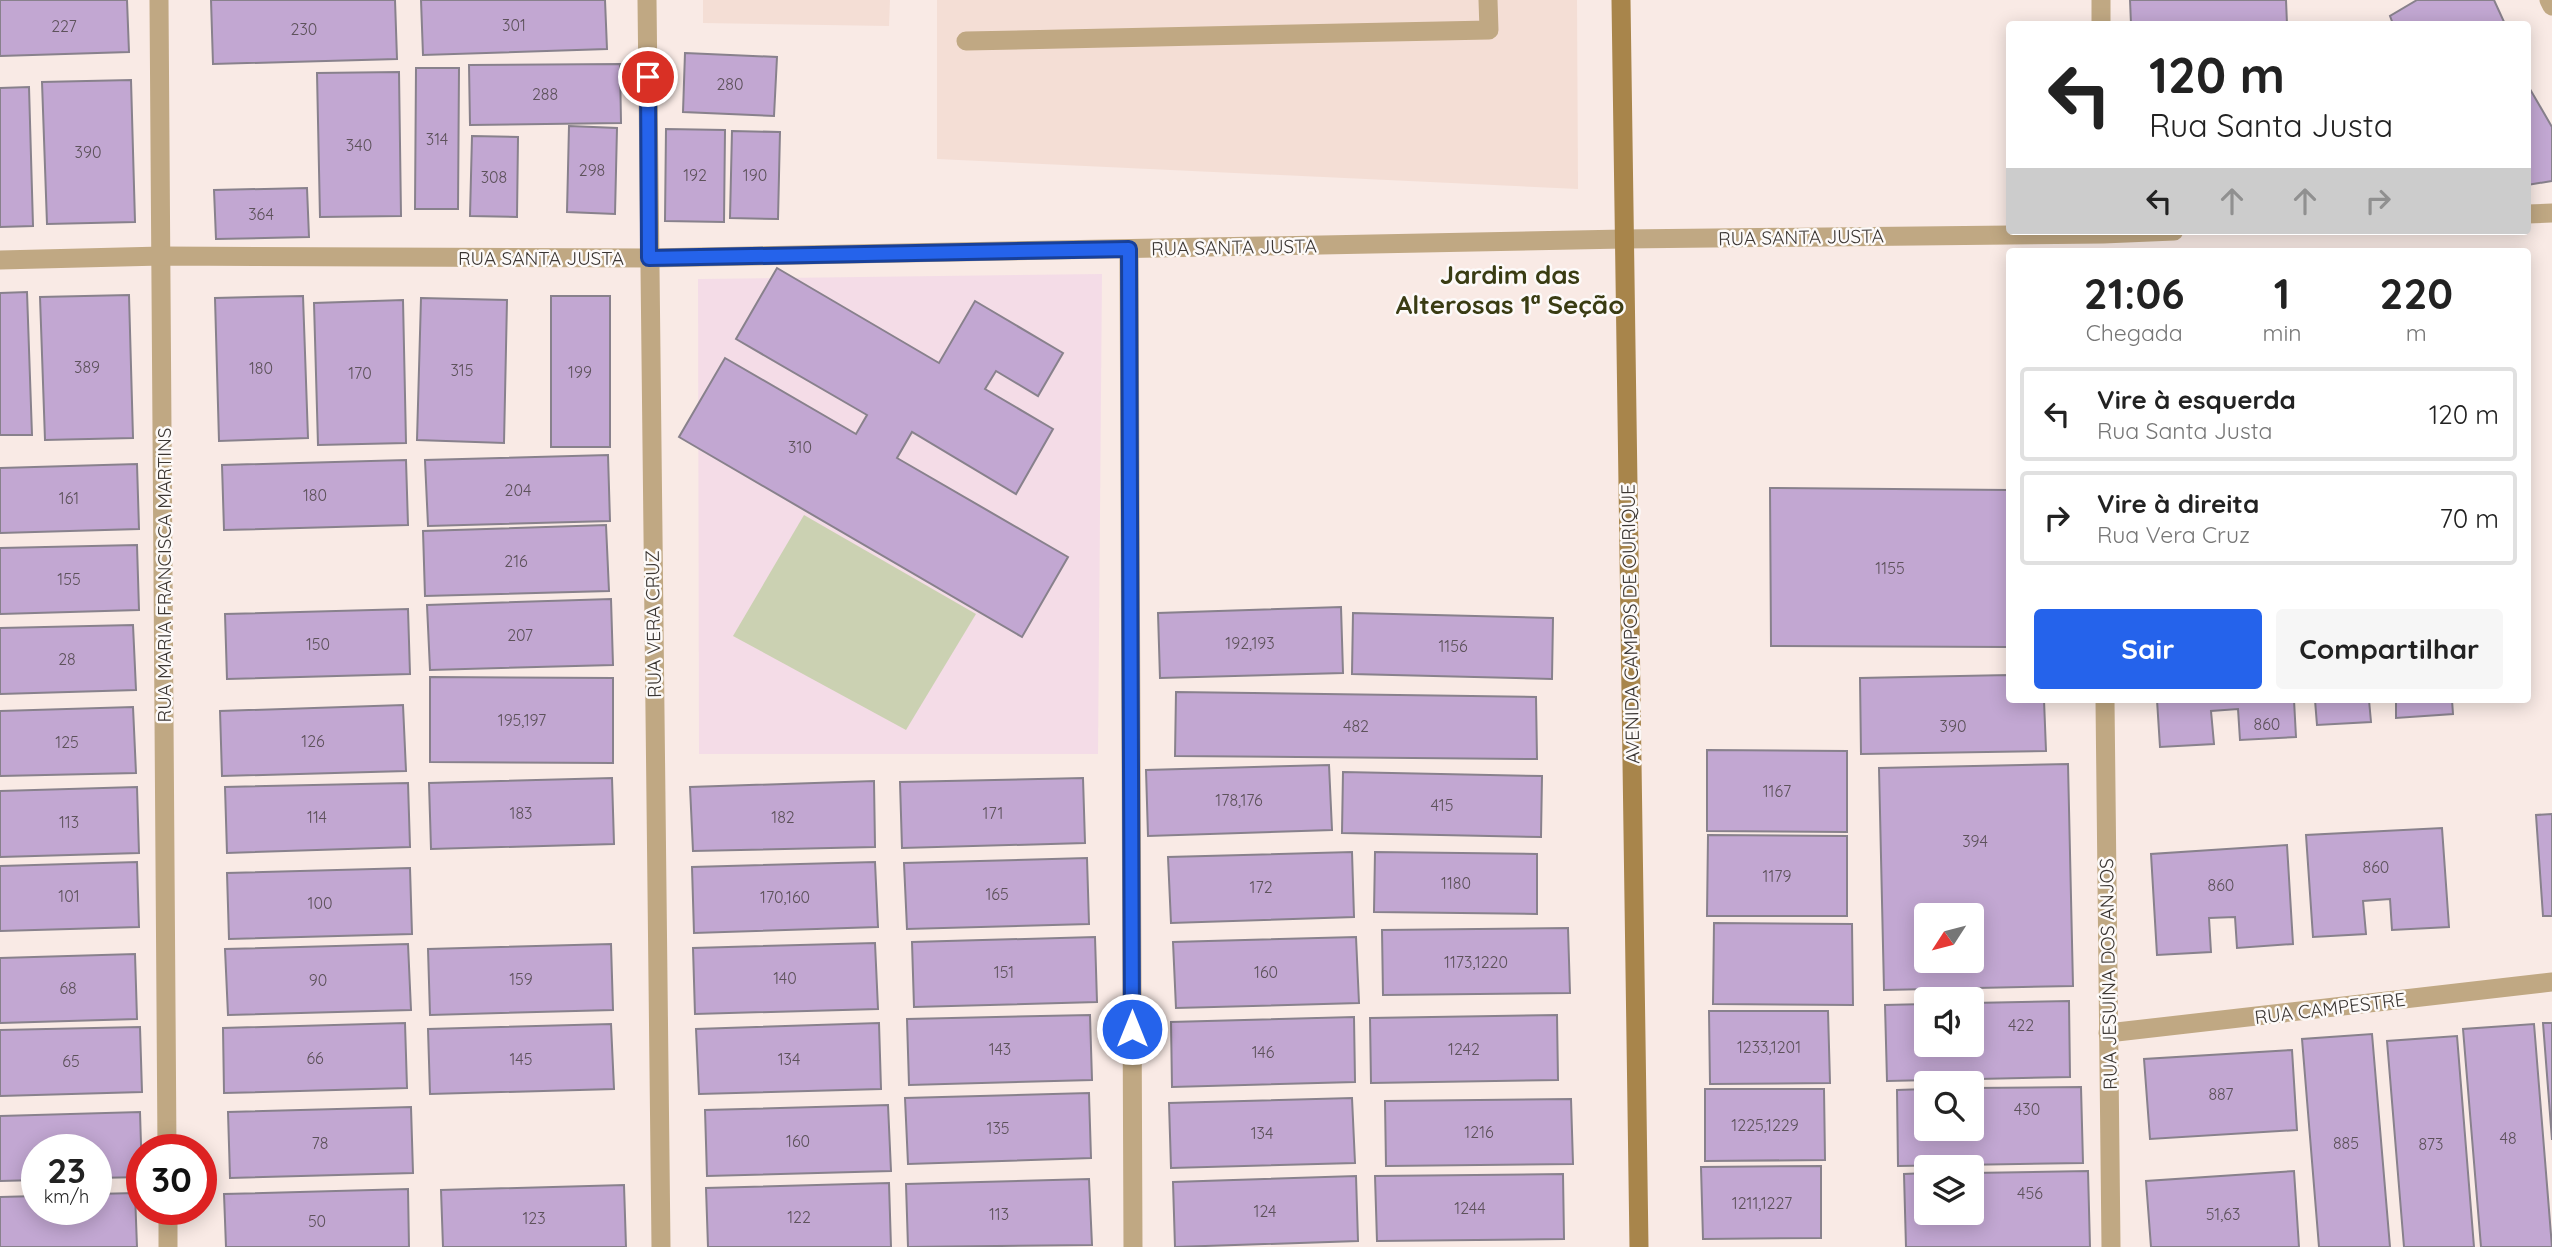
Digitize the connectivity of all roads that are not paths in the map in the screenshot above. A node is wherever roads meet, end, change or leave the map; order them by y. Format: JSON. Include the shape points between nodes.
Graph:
{"nodes":[{"id":1,"x":159,"y":0,"type":"edge"},
{"id":2,"x":647,"y":0,"type":"edge"},
{"id":3,"x":1489,"y":0,"type":"edge"},
{"id":4,"x":1621,"y":0,"type":"edge"},
{"id":5,"x":2101,"y":0,"type":"edge"},
{"id":6,"x":2549,"y":0,"type":"edge"},
{"id":7,"x":2552,"y":6,"type":"edge"},
{"id":8,"x":2101,"y":21,"type":"edge"},
{"id":9,"x":965,"y":41,"type":"dead end"},
{"id":10,"x":2552,"y":213,"type":"edge"},
{"id":11,"x":2531,"y":214,"type":"edge"},
{"id":12,"x":2138,"y":235,"type":"edge"},
{"id":13,"x":1624,"y":239,"type":"junction"},
{"id":14,"x":2103,"y":239,"type":"edge"},
{"id":15,"x":1129,"y":249,"type":"junction"},
{"id":16,"x":162,"y":256,"type":"junction"},
{"id":17,"x":649,"y":258,"type":"junction"},
{"id":18,"x":0,"y":260,"type":"edge"},
{"id":19,"x":2105,"y":703,"type":"edge"},
{"id":20,"x":2552,"y":982,"type":"edge"},
{"id":21,"x":2108,"y":1033,"type":"junction"},
{"id":22,"x":167,"y":1134,"type":"edge"},
{"id":23,"x":168,"y":1225,"type":"edge"},
{"id":24,"x":168,"y":1247,"type":"edge"},
{"id":25,"x":661,"y":1247,"type":"edge"},
{"id":26,"x":1133,"y":1247,"type":"edge"},
{"id":27,"x":1639,"y":1247,"type":"edge"},
{"id":28,"x":2111,"y":1247,"type":"edge"}],
"edges":[{"from":1,"to":16,"type":"street","name":"RUA MARIA FRANCISCA MARTINS"},
{"from":2,"to":17,"type":"street","name":"RUA VERA CRUZ"},
{"from":3,"to":9,"type":"street","via":[[1489,30]]},
{"from":4,"to":13,"type":"main road","name":"AVENIDA CAMPOS DE OURIQUE"},
{"from":5,"to":8,"type":"street"},
{"from":6,"to":7,"type":"street"},
{"from":10,"to":11,"type":"street"},
{"from":12,"to":14,"type":"street","name":"RUA SANTA JUSTA"},
{"from":13,"to":14,"type":"street","name":"RUA SANTA JUSTA"},
{"from":13,"to":15,"type":"street","name":"RUA SANTA JUSTA"},
{"from":13,"to":27,"type":"main road","name":"AVENIDA CAMPOS DE OURIQUE"},
{"from":15,"to":17,"type":"street","name":"RUA SANTA JUSTA"},
{"from":15,"to":26,"type":"street"},
{"from":16,"to":17,"type":"street","name":"RUA SANTA JUSTA"},
{"from":16,"to":18,"type":"street","name":"RUA SANTA JUSTA"},
{"from":16,"to":22,"type":"street","name":"RUA MARIA FRANCISCA MARTINS"},
{"from":17,"to":25,"type":"street","name":"RUA VERA CRUZ"},
{"from":19,"to":21,"type":"street","name":"RUA JESUÍNA DOS ANJOS"},
{"from":20,"to":21,"type":"street","name":"RUA CAMPESTRE"},
{"from":21,"to":28,"type":"street","name":"RUA JESUÍNA DOS ANJOS"},
{"from":23,"to":24,"type":"street"}]}
